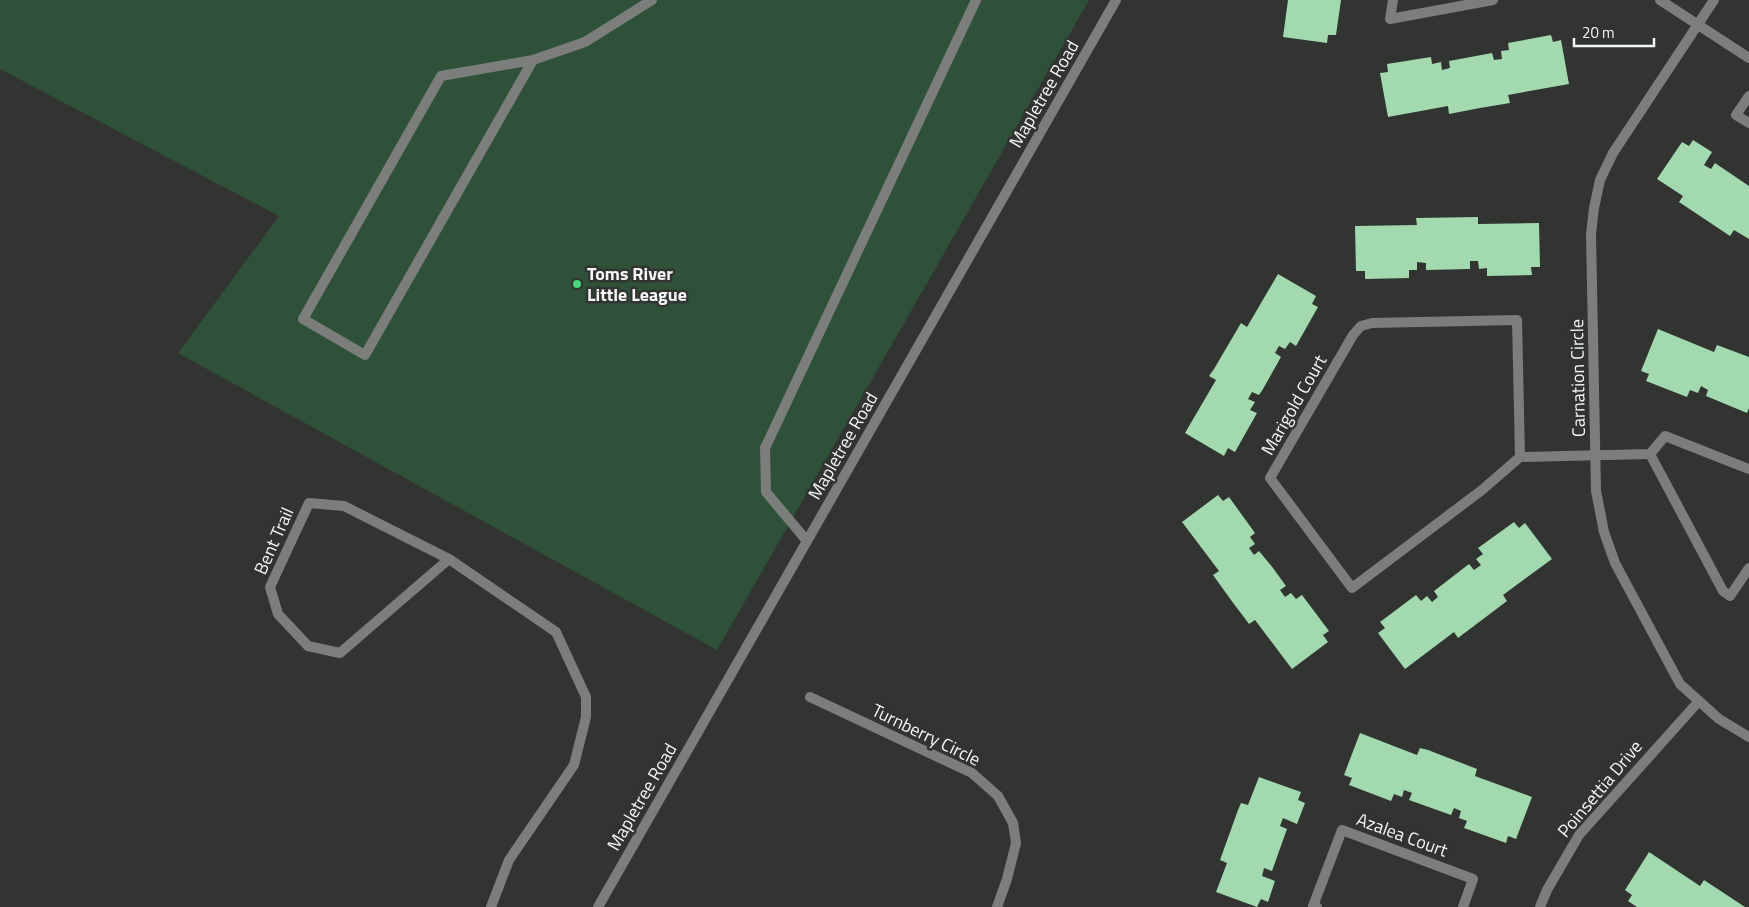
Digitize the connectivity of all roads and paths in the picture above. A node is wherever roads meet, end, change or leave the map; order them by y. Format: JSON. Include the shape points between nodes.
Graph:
{"nodes":[{"id":1,"x":652,"y":0,"type":"edge"},
{"id":2,"x":976,"y":0,"type":"edge"},
{"id":3,"x":1116,"y":0,"type":"edge"},
{"id":4,"x":1393,"y":0,"type":"edge"},
{"id":5,"x":1493,"y":0,"type":"edge"},
{"id":6,"x":1660,"y":0,"type":"edge"},
{"id":7,"x":1714,"y":0,"type":"edge"},
{"id":8,"x":1698,"y":25,"type":"junction"},
{"id":9,"x":1749,"y":58,"type":"edge"},
{"id":10,"x":532,"y":60,"type":"junction"},
{"id":11,"x":1749,"y":96,"type":"edge"},
{"id":12,"x":1749,"y":124,"type":"edge"},
{"id":13,"x":1650,"y":454,"type":"junction"},
{"id":14,"x":1595,"y":455,"type":"junction"},
{"id":15,"x":1520,"y":456,"type":"junction"},
{"id":16,"x":1749,"y":469,"type":"edge"},
{"id":17,"x":807,"y":541,"type":"junction"},
{"id":18,"x":449,"y":559,"type":"junction"},
{"id":19,"x":1749,"y":568,"type":"edge"},
{"id":20,"x":810,"y":697,"type":"dead end"},
{"id":21,"x":1698,"y":701,"type":"junction"},
{"id":22,"x":1749,"y":737,"type":"edge"},
{"id":23,"x":491,"y":907,"type":"edge"},
{"id":24,"x":598,"y":907,"type":"edge"},
{"id":25,"x":997,"y":907,"type":"edge"},
{"id":26,"x":1317,"y":907,"type":"edge"},
{"id":27,"x":1462,"y":907,"type":"edge"},
{"id":28,"x":1540,"y":907,"type":"edge"}],
"edges":[{"from":1,"to":10,"type":"street","via":[[585,42]]},
{"from":2,"to":17,"type":"street","via":[[766,448],[766,492]]},
{"from":3,"to":17,"type":"street","name":"Mapletree Road"},
{"from":4,"to":5,"type":"street","via":[[1390,18]]},
{"from":6,"to":8,"type":"street"},
{"from":7,"to":8,"type":"street","name":"Carnation Circle"},
{"from":8,"to":9,"type":"street"},
{"from":8,"to":14,"type":"street","name":"Carnation Circle","via":[[1613,153],[1600,180],[1591,234]]},
{"from":10,"to":10,"type":"street","via":[[441,76],[303,319],[365,355]]},
{"from":11,"to":12,"type":"street","via":[[1736,115]]},
{"from":13,"to":14,"type":"street"},
{"from":13,"to":16,"type":"street","via":[[1665,436]]},
{"from":13,"to":19,"type":"street","via":[[1723,591],[1730,596]]},
{"from":14,"to":15,"type":"street"},
{"from":14,"to":21,"type":"street","name":"Carnation Circle","via":[[1596,491],[1604,532],[1615,562],[1680,684]]},
{"from":15,"to":15,"type":"street","name":"Marigold Court","via":[[1517,320],[1372,323],[1361,326],[1353,335],[1270,478],[1352,588],[1482,490]]},
{"from":17,"to":24,"type":"street","name":"Mapletree Road"},
{"from":18,"to":18,"type":"street","name":"Bent Trail","via":[[344,506],[309,503],[270,586],[278,614],[308,646],[340,653]]},
{"from":18,"to":23,"type":"street","name":"Bent Trail","via":[[556,632],[586,697],[586,718],[574,765],[509,860]]},
{"from":20,"to":25,"type":"street","name":"Turnberry Circle","via":[[972,773],[998,796],[1013,823],[1016,843]]},
{"from":21,"to":22,"type":"street","name":"Carnation Circle","via":[[1719,719]]},
{"from":21,"to":28,"type":"street","name":"Poinsettia Drive","via":[[1579,835]]},
{"from":26,"to":27,"type":"street","name":"Azalea Court","via":[[1314,906],[1342,830],[1473,879]]}]}
